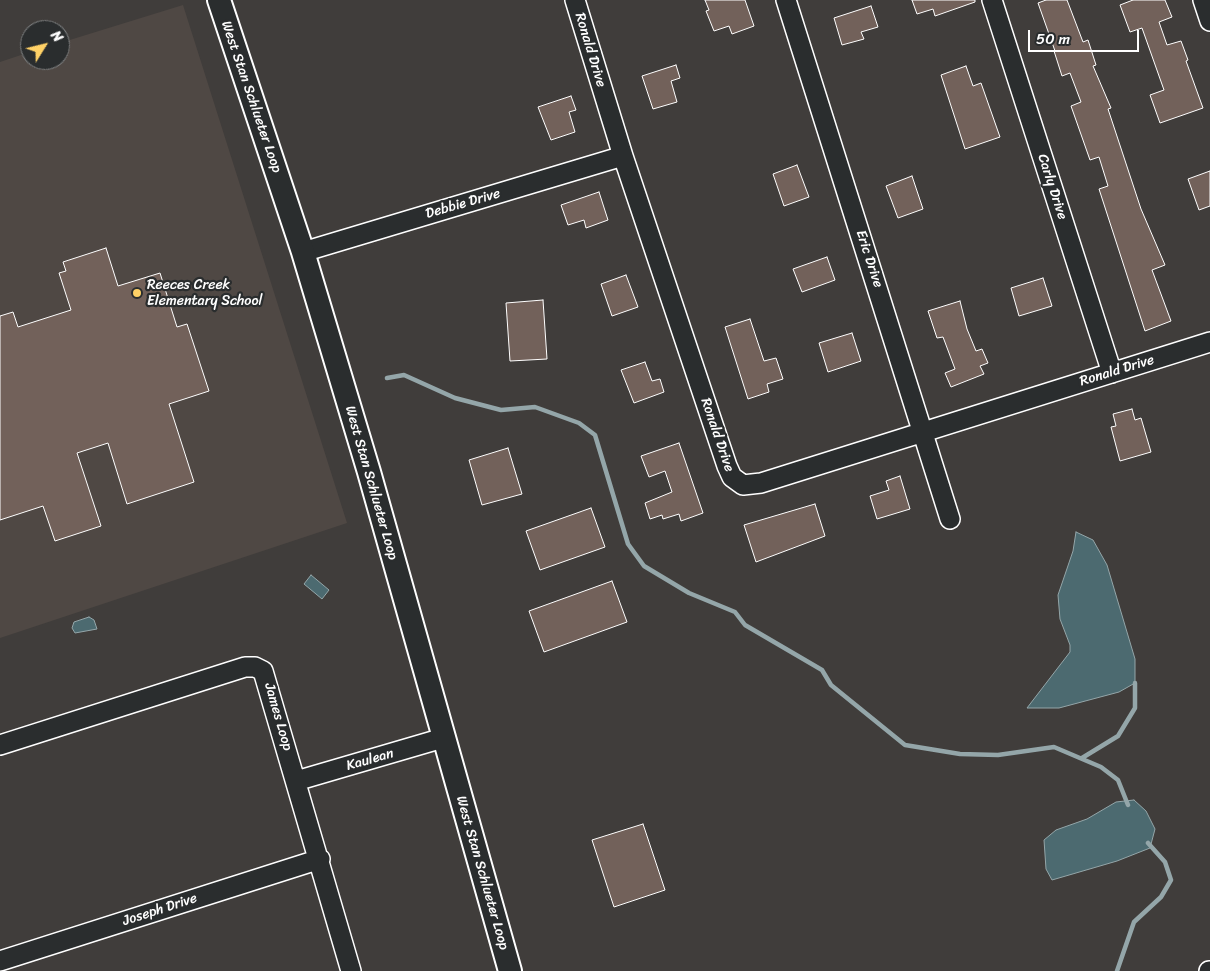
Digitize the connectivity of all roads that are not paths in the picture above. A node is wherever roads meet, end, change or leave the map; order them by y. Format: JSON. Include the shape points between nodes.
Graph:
{"nodes":[{"id":1,"x":219,"y":0,"type":"edge"},
{"id":2,"x":575,"y":0,"type":"edge"},
{"id":3,"x":786,"y":0,"type":"edge"},
{"id":4,"x":992,"y":0,"type":"edge"},
{"id":5,"x":1204,"y":0,"type":"edge"},
{"id":6,"x":1210,"y":21,"type":"edge"},
{"id":7,"x":623,"y":156,"type":"junction"},
{"id":8,"x":303,"y":252,"type":"junction"},
{"id":9,"x":1210,"y":342,"type":"edge"},
{"id":10,"x":1112,"y":373,"type":"junction"},
{"id":11,"x":923,"y":431,"type":"junction"},
{"id":12,"x":950,"y":519,"type":"dead end"},
{"id":13,"x":443,"y":738,"type":"junction"},
{"id":14,"x":0,"y":745,"type":"edge"},
{"id":15,"x":296,"y":781,"type":"junction"},
{"id":16,"x":320,"y":859,"type":"junction"},
{"id":17,"x":0,"y":961,"type":"edge"},
{"id":18,"x":352,"y":971,"type":"edge"},
{"id":19,"x":510,"y":971,"type":"edge"}],
"edges":[{"from":1,"to":8,"type":"main road","name":"West Stan Schlueter Loop"},
{"from":2,"to":7,"type":"street","name":"Ronald Drive"},
{"from":3,"to":11,"type":"street","name":"Eric Drive"},
{"from":4,"to":10,"type":"street","name":"Carly Drive"},
{"from":5,"to":6,"type":"street"},
{"from":7,"to":8,"type":"street","name":"Debbie Drive"},
{"from":7,"to":11,"type":"street","name":"Ronald Drive","via":[[732,477],[743,485],[761,483]]},
{"from":8,"to":13,"type":"main road","name":"West Stan Schlueter Loop","via":[[425,666]]},
{"from":9,"to":10,"type":"street","name":"Ronald Drive"},
{"from":10,"to":11,"type":"street","name":"Ronald Drive"},
{"from":11,"to":12,"type":"street","name":"Eric Drive"},
{"from":13,"to":15,"type":"street","name":"Kaulean"},
{"from":13,"to":19,"type":"main road","name":"West Stan Schlueter Loop"},
{"from":14,"to":15,"type":"street","name":"James Loop","via":[[245,667],[255,667],[264,671],[269,684]]},
{"from":15,"to":16,"type":"street","name":"James Loop"},
{"from":16,"to":17,"type":"street","name":"Joseph Drive"},
{"from":16,"to":18,"type":"street","name":"James Loop"}]}
